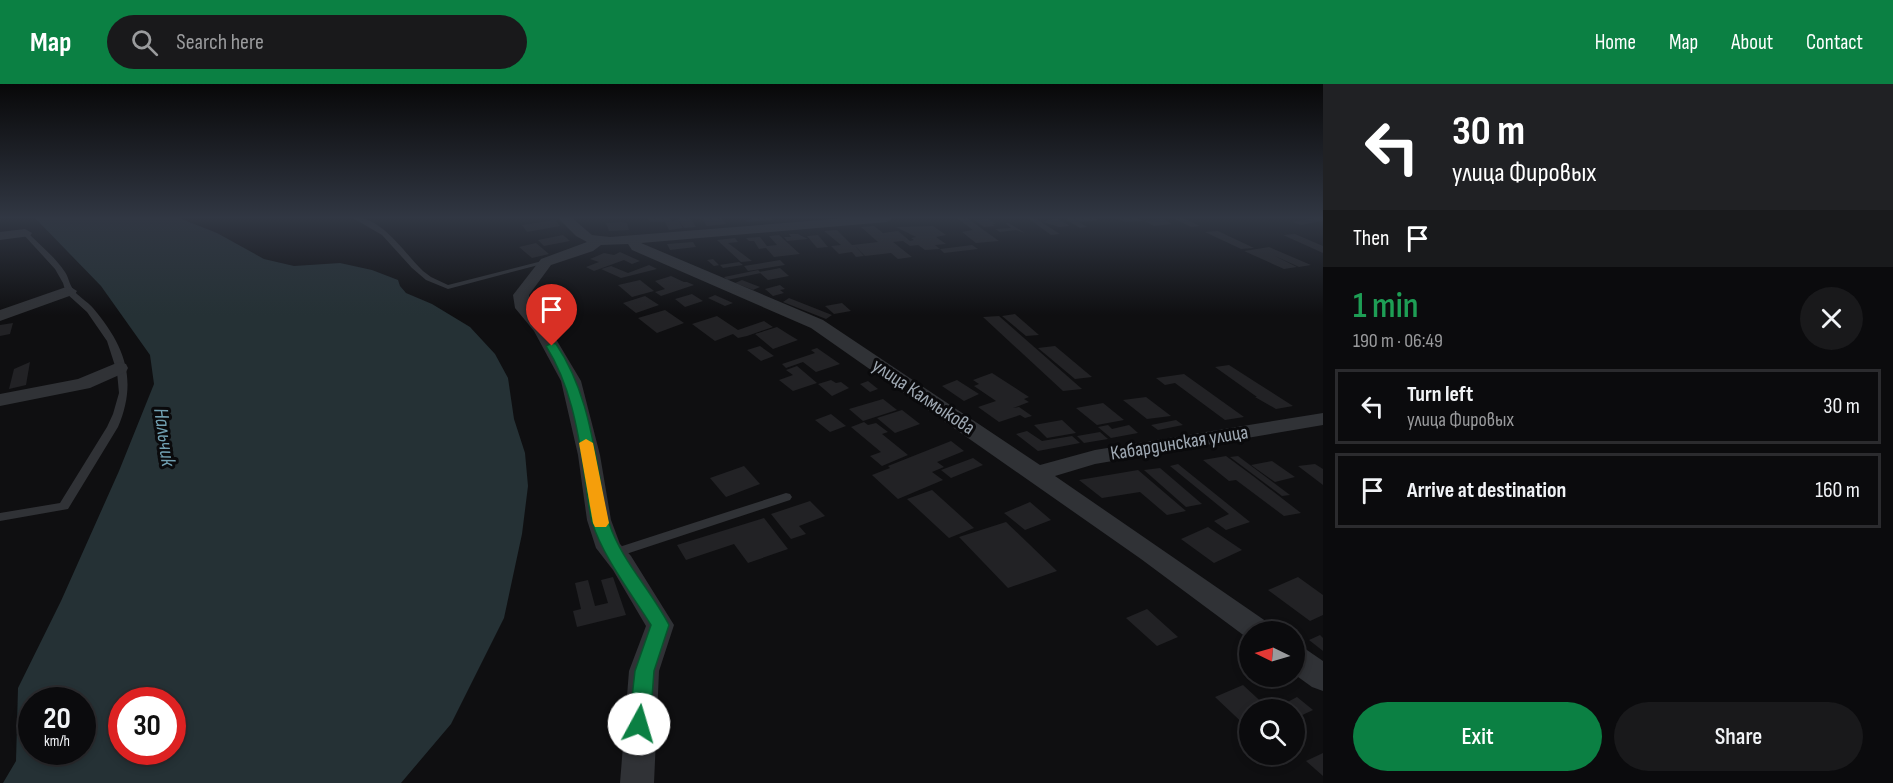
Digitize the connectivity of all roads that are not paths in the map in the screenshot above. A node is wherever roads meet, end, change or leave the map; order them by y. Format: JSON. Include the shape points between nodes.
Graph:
{"nodes":[{"id":1,"x":42,"y":251,"type":"edge"},
{"id":2,"x":399,"y":251,"type":"edge"},
{"id":3,"x":583,"y":251,"type":"edge"},
{"id":4,"x":645,"y":251,"type":"edge"},
{"id":5,"x":546,"y":262,"type":"junction"},
{"id":6,"x":69,"y":291,"type":"junction"},
{"id":7,"x":0,"y":316,"type":"edge"},
{"id":8,"x":119,"y":368,"type":"junction"},
{"id":9,"x":0,"y":400,"type":"edge"},
{"id":10,"x":1323,"y":419,"type":"edge"},
{"id":11,"x":1038,"y":475,"type":"junction"},
{"id":12,"x":786,"y":497,"type":"dead end"},
{"id":13,"x":0,"y":517,"type":"edge"},
{"id":14,"x":614,"y":553,"type":"junction"},
{"id":15,"x":1244,"y":621,"type":"edge"},
{"id":16,"x":1305,"y":665,"type":"edge"},
{"id":17,"x":1323,"y":678,"type":"edge"},
{"id":18,"x":637,"y":783,"type":"edge"}],
"edges":[{"from":1,"to":6,"type":"lane","via":[[69,283]]},
{"from":2,"to":5,"type":"lane","via":[[433,283],[448,287]]},
{"from":3,"to":5,"type":"street"},
{"from":4,"to":11,"type":"street","name":"улица Калмыкова","via":[[817,324]]},
{"from":5,"to":14,"type":"street","via":[[524,287],[523,308],[541,329],[571,381],[600,520]]},
{"from":6,"to":7,"type":"street"},
{"from":6,"to":8,"type":"lane","via":[[84,303],[111,338]]},
{"from":8,"to":9,"type":"street","via":[[83,384]]},
{"from":8,"to":13,"type":"lane","via":[[123,378],[122,401],[104,442],[64,506]]},
{"from":10,"to":11,"type":"street","name":"Кабардинская улица","via":[[1092,456],[1057,465]]},
{"from":11,"to":15,"type":"street","name":"улица Калмыкова"},
{"from":12,"to":14,"type":"lane"},
{"from":14,"to":18,"type":"street","via":[[660,625],[644,671]]},
{"from":16,"to":17,"type":"street"}]}
